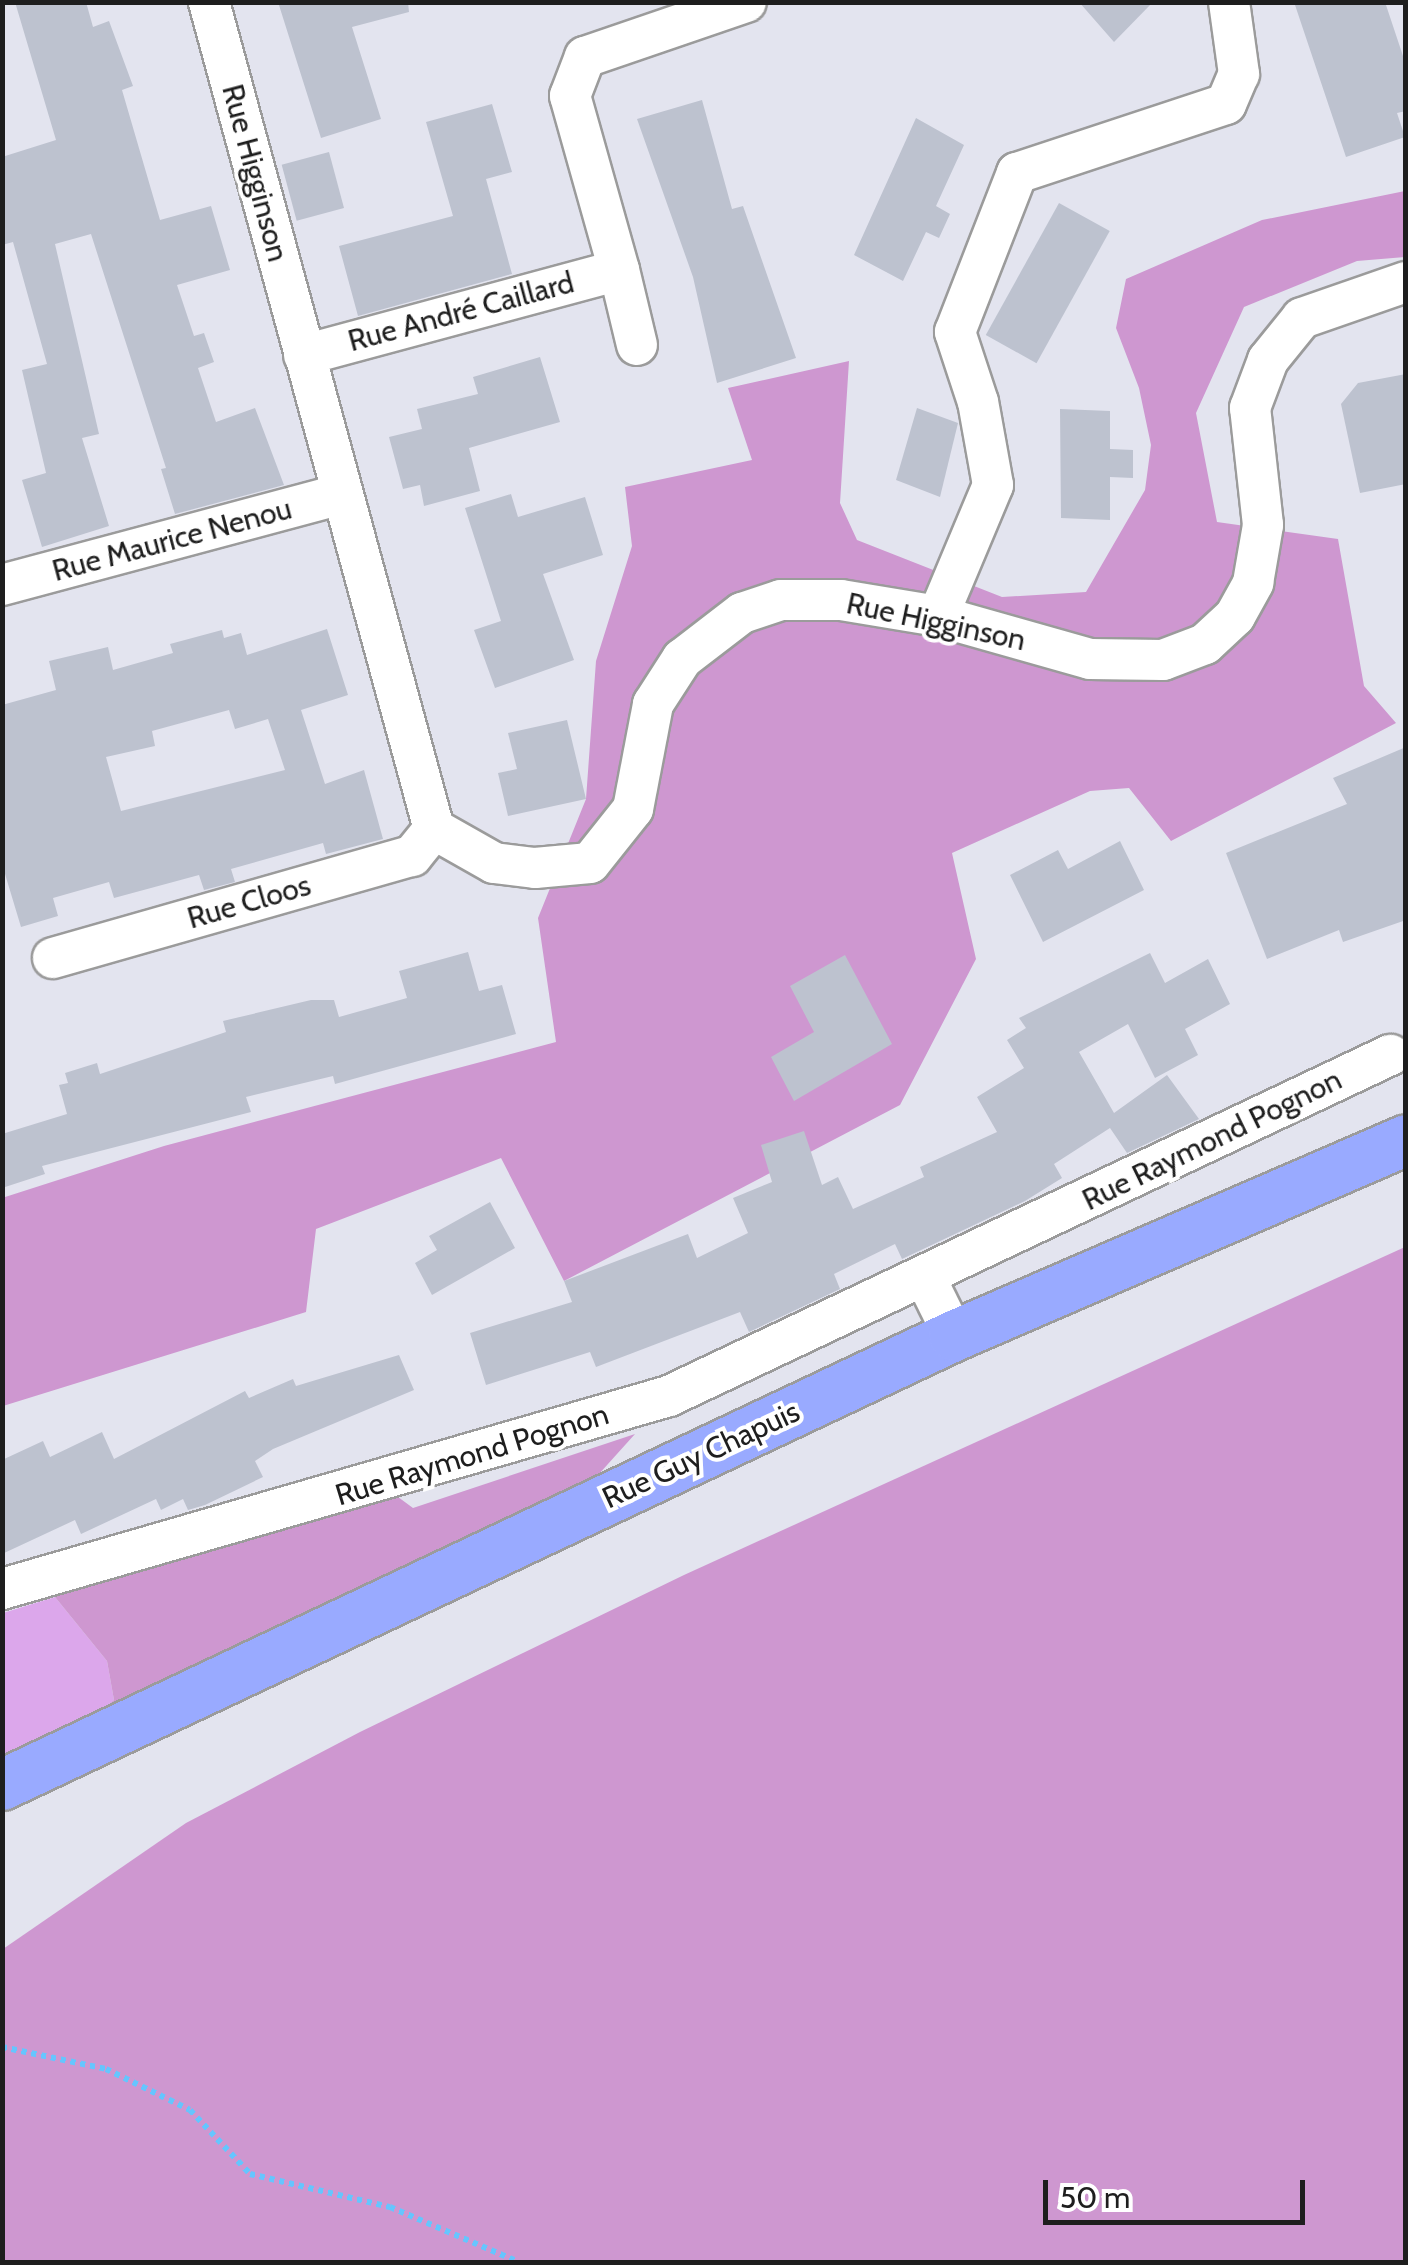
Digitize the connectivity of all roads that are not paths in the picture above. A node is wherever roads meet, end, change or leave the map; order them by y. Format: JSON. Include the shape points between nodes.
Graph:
{"nodes":[{"id":1,"x":209,"y":2,"type":"edge"},
{"id":2,"x":746,"y":2,"type":"edge"},
{"id":3,"x":1229,"y":2,"type":"edge"},
{"id":4,"x":619,"y":270,"type":"junction"},
{"id":5,"x":1406,"y":282,"type":"edge"},
{"id":6,"x":637,"y":346,"type":"dead end"},
{"id":7,"x":304,"y":355,"type":"junction"},
{"id":8,"x":342,"y":494,"type":"junction"},
{"id":9,"x":2,"y":585,"type":"edge"},
{"id":10,"x":938,"y":616,"type":"junction"},
{"id":11,"x":434,"y":829,"type":"junction"},
{"id":12,"x":53,"y":958,"type":"dead end"},
{"id":13,"x":1390,"y":1055,"type":"dead end"},
{"id":14,"x":1406,"y":1140,"type":"edge"},
{"id":15,"x":925,"y":1277,"type":"junction"},
{"id":16,"x":954,"y":1336,"type":"junction"},
{"id":17,"x":2,"y":1590,"type":"edge"},
{"id":18,"x":2,"y":1785,"type":"edge"}],
"edges":[{"from":1,"to":7,"type":"street","name":"Rue Higginson"},
{"from":2,"to":4,"type":"street","via":[[585,57],[570,96]]},
{"from":3,"to":10,"type":"street","via":[[1239,74],[1226,104],[1017,173],[955,332],[978,402],[992,485]]},
{"from":4,"to":6,"type":"street"},
{"from":4,"to":7,"type":"street","name":"Rue André Caillard"},
{"from":5,"to":10,"type":"street","name":"Rue Higginson","via":[[1302,318],[1268,360],[1250,408],[1263,525],[1254,583],[1235,616],[1204,644],[1163,660],[1090,659]]},
{"from":7,"to":8,"type":"street","name":"Rue Higginson"},
{"from":8,"to":9,"type":"street","name":"Rue Maurice Nenou"},
{"from":8,"to":11,"type":"street","name":"Rue Higginson"},
{"from":10,"to":11,"type":"street","name":"Rue Higginson","via":[[842,600],[781,600],[742,613],[682,659],[654,704],[633,809],[590,863],[494,864]]},
{"from":11,"to":12,"type":"street","name":"Rue Cloos","via":[[412,856]]},
{"from":13,"to":15,"type":"street","name":"Rue Raymond Pognon"},
{"from":14,"to":16,"type":"main road","name":"Rue Guy Chapuis"},
{"from":15,"to":16,"type":"street"},
{"from":15,"to":17,"type":"street","name":"Rue Raymond Pognon","via":[[669,1396]]},
{"from":16,"to":18,"type":"main road","name":"Rue Guy Chapuis"}]}
